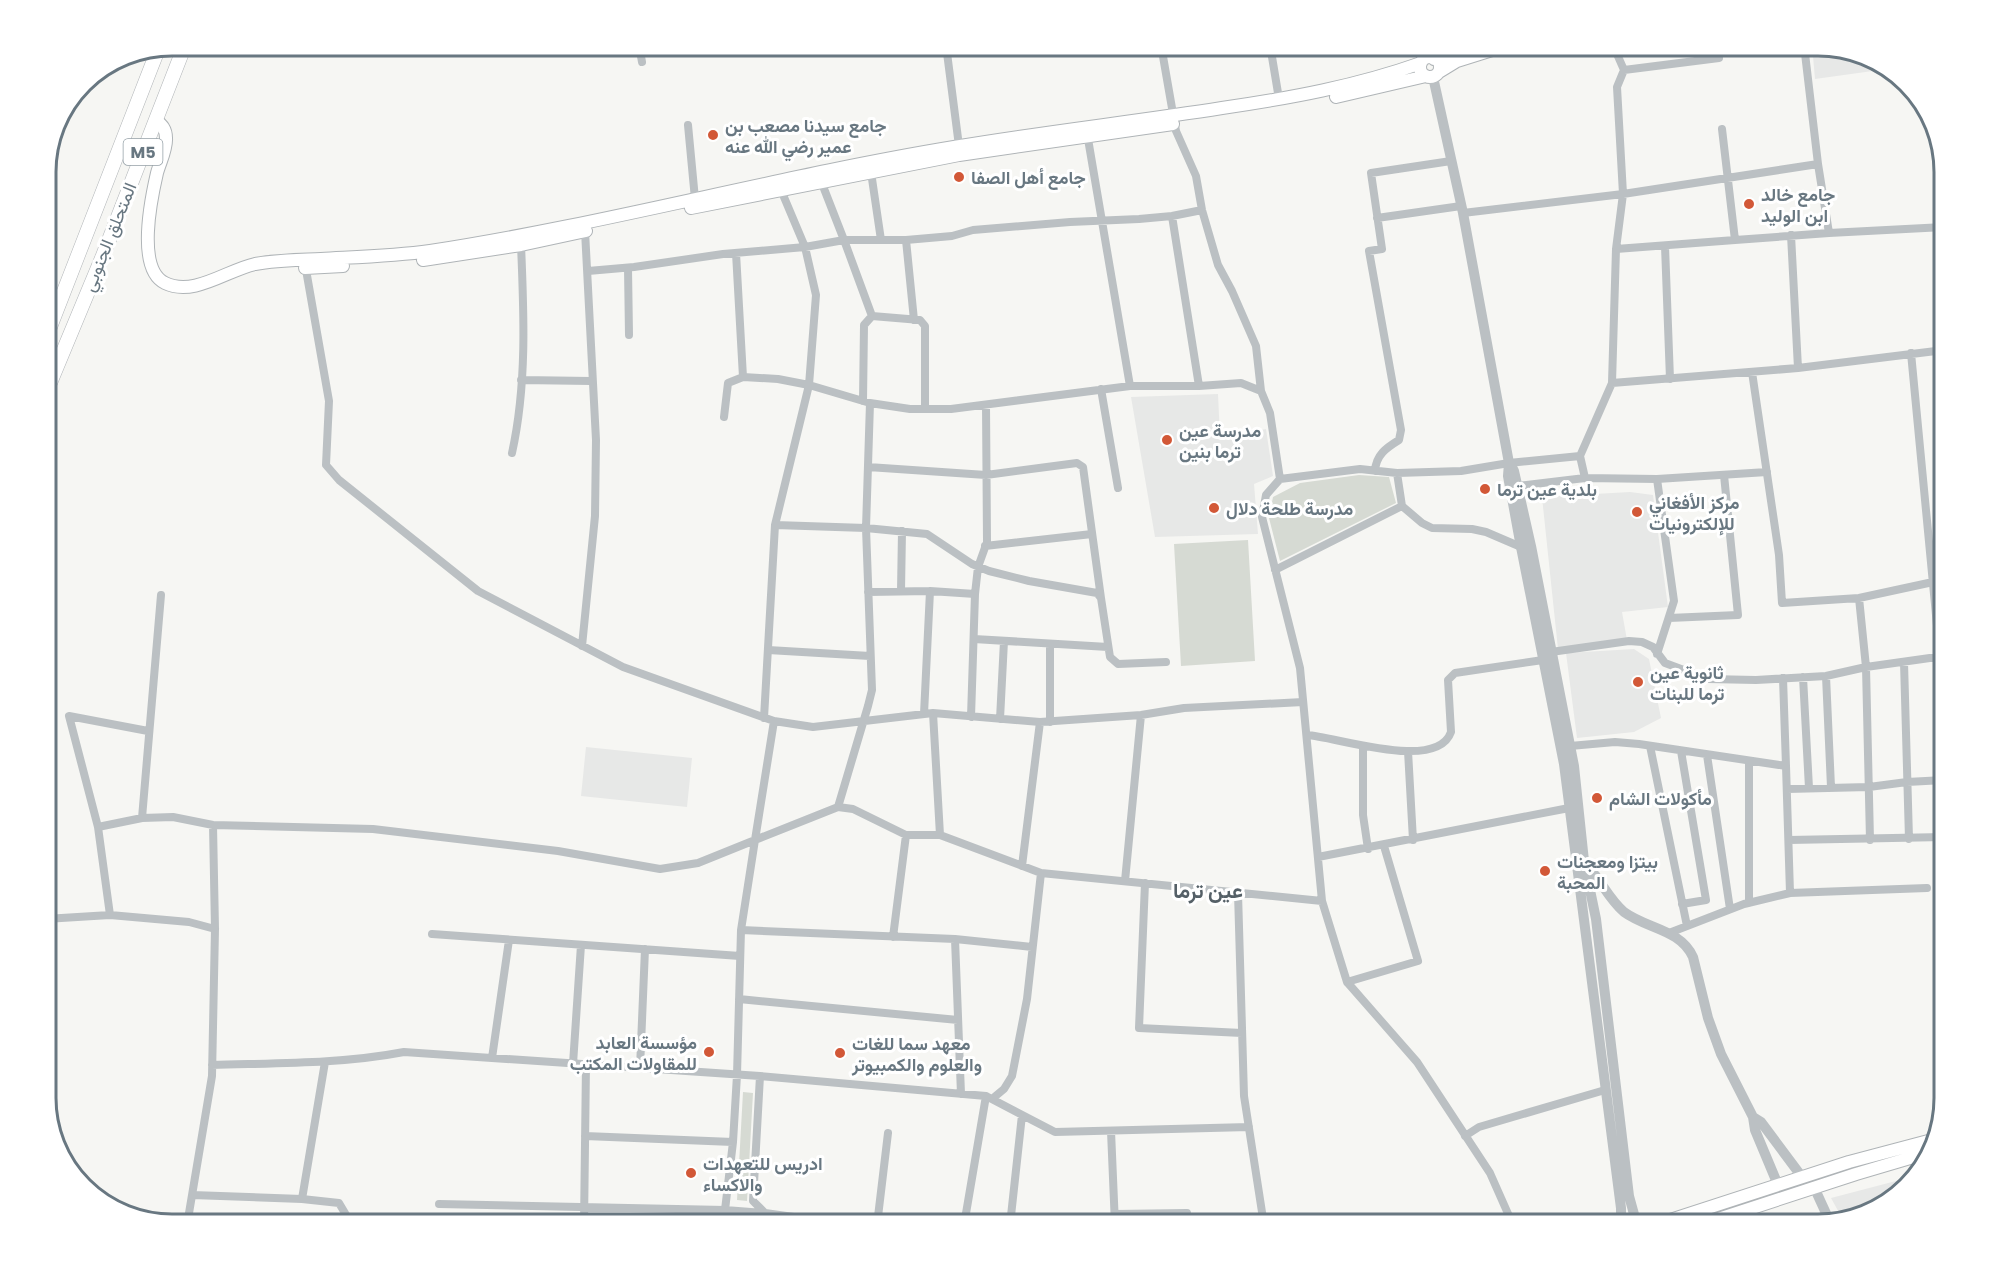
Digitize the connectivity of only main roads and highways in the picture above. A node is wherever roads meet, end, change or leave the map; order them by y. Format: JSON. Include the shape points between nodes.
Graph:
{"nodes":[{"id":1,"x":155,"y":56,"type":"edge"},
{"id":2,"x":181,"y":56,"type":"edge"},
{"id":3,"x":1429,"y":56,"type":"edge"},
{"id":4,"x":1473,"y":56,"type":"edge"},
{"id":5,"x":1432,"y":75,"type":"junction"},
{"id":6,"x":1373,"y":85,"type":"junction"},
{"id":7,"x":156,"y":120,"type":"junction"},
{"id":8,"x":1174,"y":120,"type":"junction"},
{"id":9,"x":1087,"y":132,"type":"junction"},
{"id":10,"x":305,"y":264,"type":"junction"},
{"id":11,"x":56,"y":313,"type":"edge"},
{"id":12,"x":56,"y":368,"type":"edge"},
{"id":13,"x":1925,"y":1142,"type":"edge"},
{"id":14,"x":1919,"y":1156,"type":"edge"},
{"id":15,"x":1689,"y":1214,"type":"edge"},
{"id":16,"x":1748,"y":1214,"type":"edge"}],
"edges":[{"from":1,"to":11,"type":"highway","name":"المتحلق الجنوبي","number":"M5"},
{"from":2,"to":7,"type":"highway","name":"المتحلق الجنوبي","number":"M5"},
{"from":3,"to":5,"type":"main road","via":[[1439,64]]},
{"from":3,"to":5,"type":"main road","via":[[1421,70]]},
{"from":3,"to":6,"type":"main road"},
{"from":4,"to":5,"type":"main road"},
{"from":5,"to":6,"type":"main road"},
{"from":6,"to":8,"type":"main road"},
{"from":6,"to":8,"type":"main road"},
{"from":7,"to":10,"type":"main road","via":[[165,130],[166,139],[152,199],[148,255],[152,271],[159,279],[173,286],[192,287],[247,266],[276,261]]},
{"from":7,"to":12,"type":"highway","name":"المتحلق الجنوبي","number":"M5"},
{"from":8,"to":9,"type":"main road"},
{"from":9,"to":10,"type":"main road","via":[[959,146],[446,248]]},
{"from":9,"to":10,"type":"main road","via":[[439,258],[373,265]]},
{"from":13,"to":15,"type":"main road"},
{"from":14,"to":16,"type":"main road","via":[[1814,1187]]}]}
